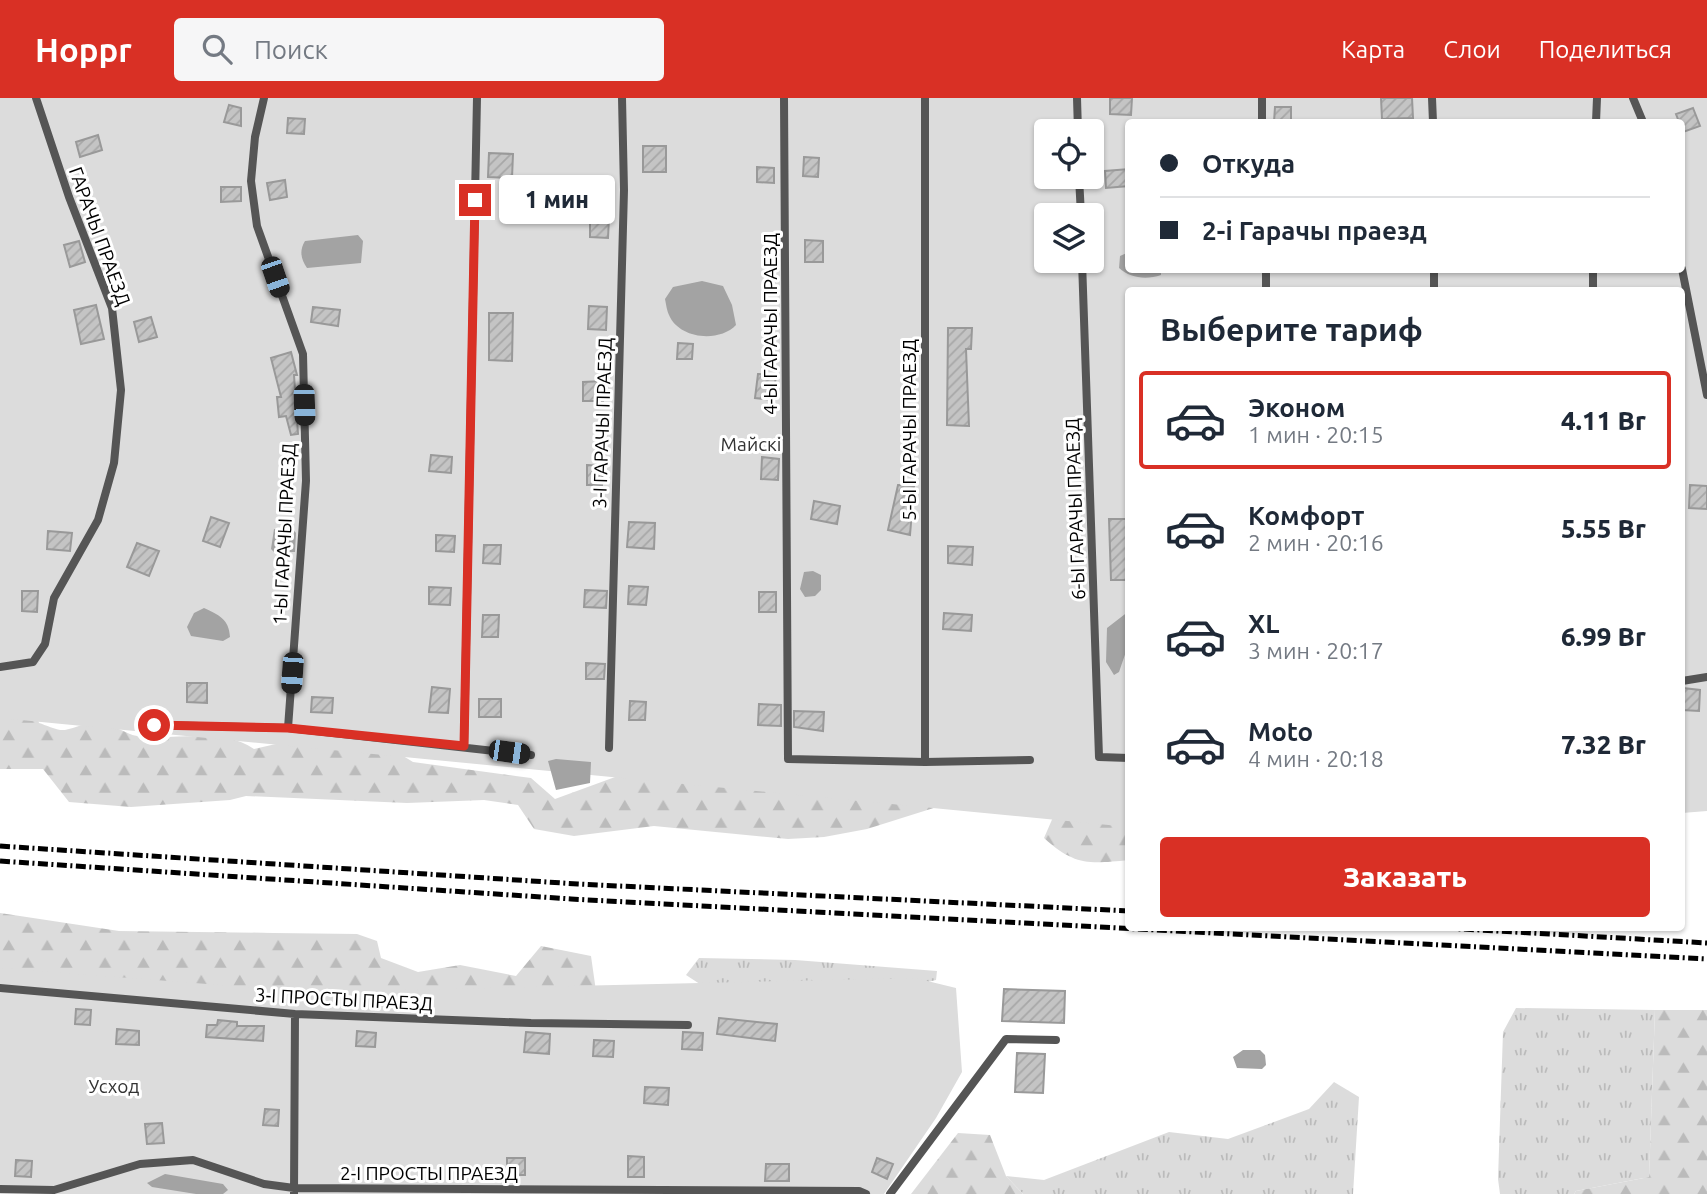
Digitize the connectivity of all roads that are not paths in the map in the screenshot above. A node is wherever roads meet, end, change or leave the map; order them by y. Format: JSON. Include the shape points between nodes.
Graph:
{"nodes":[{"id":1,"x":36,"y":98,"type":"edge"},
{"id":2,"x":264,"y":98,"type":"edge"},
{"id":3,"x":477,"y":98,"type":"edge"},
{"id":4,"x":622,"y":98,"type":"edge"},
{"id":5,"x":784,"y":98,"type":"edge"},
{"id":6,"x":925,"y":98,"type":"edge"},
{"id":7,"x":1077,"y":98,"type":"edge"},
{"id":8,"x":1262,"y":98,"type":"edge"},
{"id":9,"x":1432,"y":98,"type":"edge"},
{"id":10,"x":1597,"y":98,"type":"edge"},
{"id":11,"x":1633,"y":98,"type":"edge"},
{"id":12,"x":1078,"y":119,"type":"edge"},
{"id":13,"x":1262,"y":119,"type":"edge"},
{"id":14,"x":1433,"y":119,"type":"edge"},
{"id":15,"x":1597,"y":119,"type":"edge"},
{"id":16,"x":1642,"y":119,"type":"edge"},
{"id":17,"x":1082,"y":273,"type":"edge"},
{"id":18,"x":1683,"y":273,"type":"edge"},
{"id":19,"x":1707,"y":395,"type":"edge"},
{"id":20,"x":0,"y":667,"type":"edge"},
{"id":21,"x":1707,"y":677,"type":"edge"},
{"id":22,"x":1685,"y":681,"type":"edge"},
{"id":23,"x":154,"y":725,"type":"dead end"},
{"id":24,"x":288,"y":728,"type":"junction"},
{"id":25,"x":464,"y":746,"type":"junction"},
{"id":26,"x":609,"y":748,"type":"dead end"},
{"id":27,"x":531,"y":755,"type":"dead end"},
{"id":28,"x":1125,"y":758,"type":"edge"},
{"id":29,"x":1030,"y":760,"type":"dead end"},
{"id":30,"x":925,"y":762,"type":"junction"},
{"id":31,"x":0,"y":988,"type":"edge"},
{"id":32,"x":295,"y":1014,"type":"junction"},
{"id":33,"x":688,"y":1025,"type":"dead end"},
{"id":34,"x":1056,"y":1041,"type":"dead end"},
{"id":35,"x":0,"y":1189,"type":"edge"},
{"id":36,"x":294,"y":1191,"type":"edge"},
{"id":37,"x":866,"y":1194,"type":"edge"},
{"id":38,"x":890,"y":1194,"type":"edge"}],
"edges":[{"from":1,"to":20,"type":"lane","name":"ГАРАЧЫ ПРАЕЗД","via":[[112,308],[121,390],[114,463],[98,520],[54,598],[46,644],[33,663]]},
{"from":2,"to":24,"type":"lane","name":"1-Ы ГАРАЧЫ ПРАЕЗД","via":[[251,181],[257,226],[303,354],[306,481]]},
{"from":3,"to":25,"type":"lane"},
{"from":4,"to":26,"type":"lane","name":"3-І ГАРАЧЫ ПРАЕЗД","via":[[624,190]]},
{"from":5,"to":30,"type":"lane","name":"4-Ы ГАРАЧЫ ПРАЕЗД","via":[[788,759]]},
{"from":6,"to":30,"type":"lane","name":"5-Ы ГАРАЧЫ ПРАЕЗД"},
{"from":7,"to":12,"type":"lane"},
{"from":8,"to":13,"type":"lane"},
{"from":9,"to":14,"type":"lane"},
{"from":10,"to":15,"type":"lane"},
{"from":11,"to":16,"type":"lane"},
{"from":17,"to":28,"type":"lane","name":"6-Ы ГАРАЧЫ ПРАЕЗД","via":[[1099,757]]},
{"from":18,"to":19,"type":"lane"},
{"from":21,"to":22,"type":"lane"},
{"from":23,"to":24,"type":"lane"},
{"from":24,"to":25,"type":"lane"},
{"from":25,"to":27,"type":"lane"},
{"from":29,"to":30,"type":"lane"},
{"from":31,"to":32,"type":"lane","name":"3-І ПРОСТЫ ПРАЕЗД"},
{"from":32,"to":33,"type":"lane","name":"3-І ПРОСТЫ ПРАЕЗД"},
{"from":32,"to":36,"type":"lane"},
{"from":34,"to":38,"type":"lane","via":[[1006,1039]]},
{"from":35,"to":36,"type":"lane","name":"2-І ПРОСТЫ ПРАЕЗД","via":[[54,1190],[140,1164],[193,1160]]},
{"from":36,"to":37,"type":"lane","name":"2-І ПРОСТЫ ПРАЕЗД"}]}
